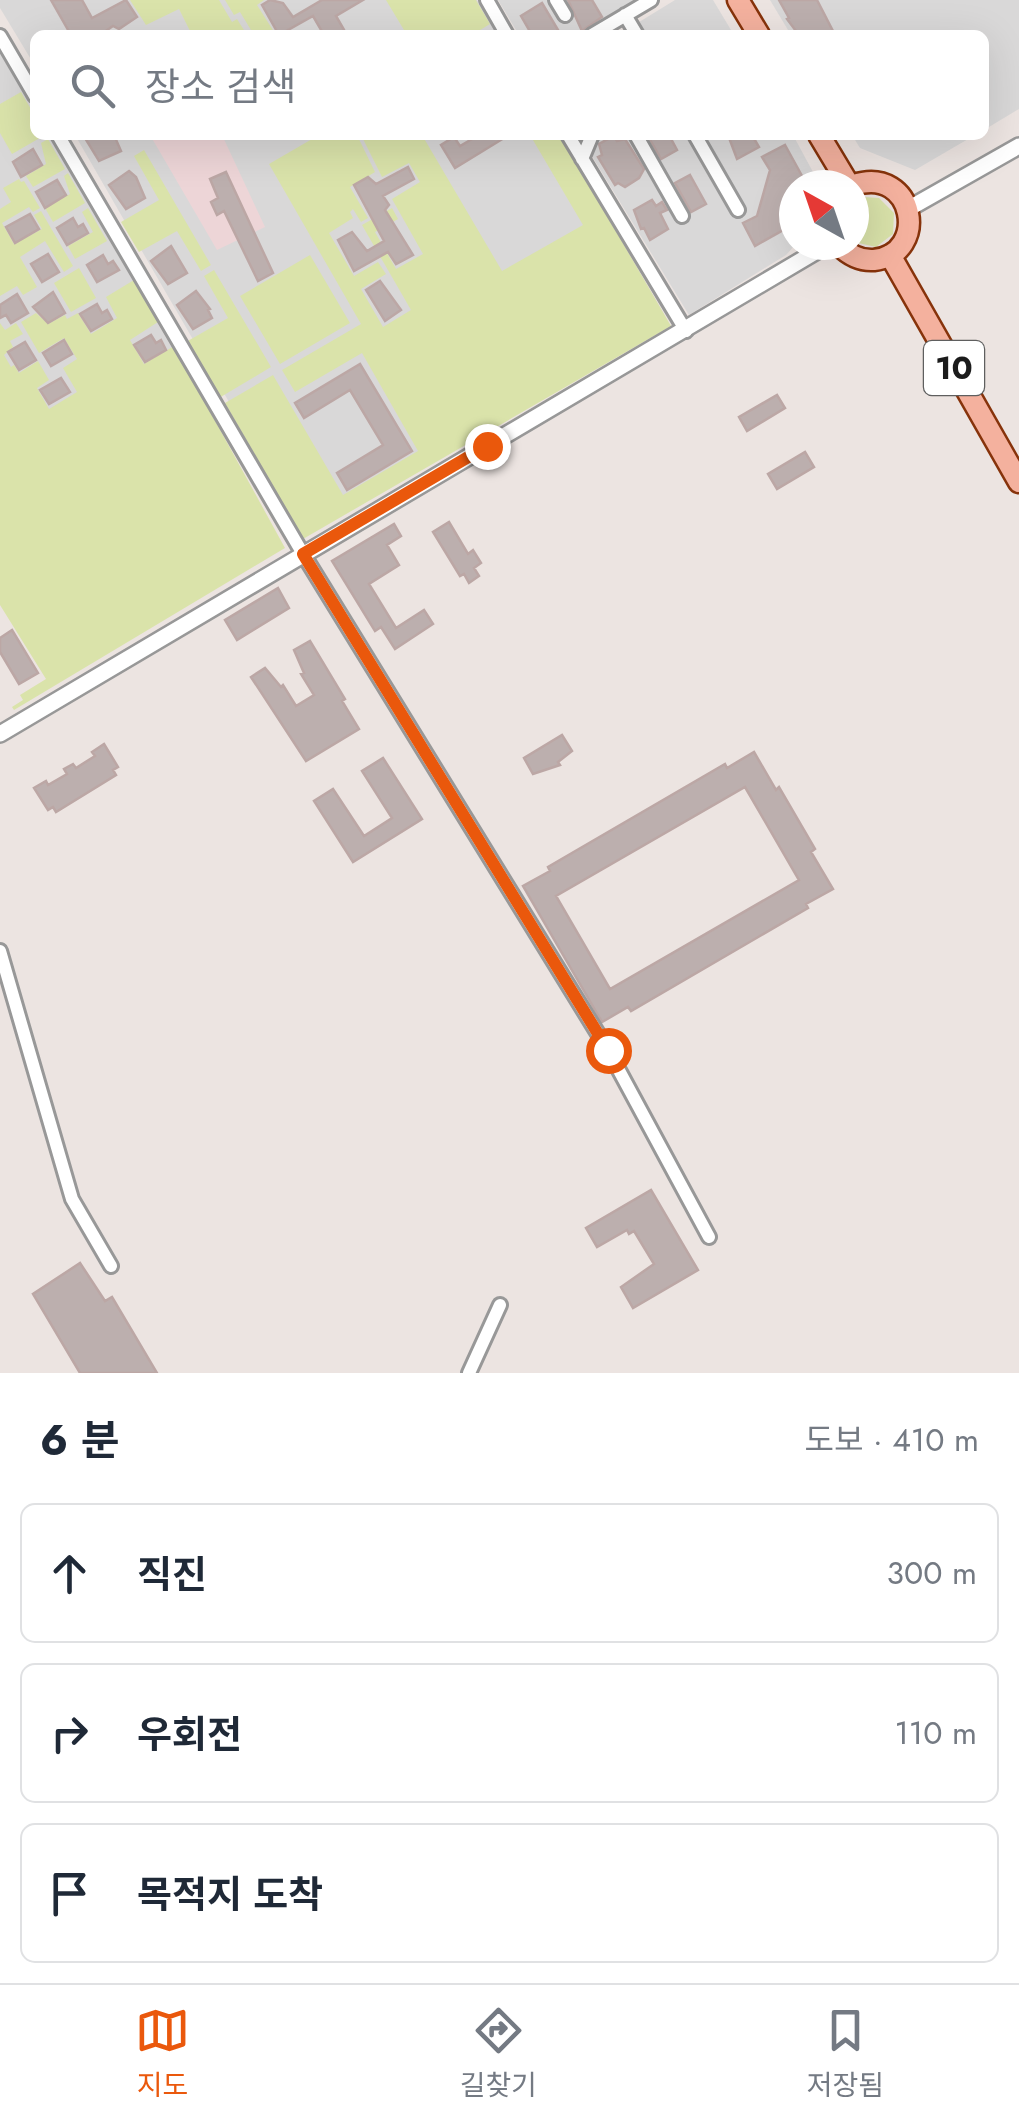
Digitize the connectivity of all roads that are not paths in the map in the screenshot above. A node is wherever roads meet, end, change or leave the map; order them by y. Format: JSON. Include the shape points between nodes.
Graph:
{"nodes":[{"id":1,"x":486,"y":0,"type":"edge"},
{"id":2,"x":556,"y":0,"type":"edge"},
{"id":3,"x":651,"y":0,"type":"edge"},
{"id":4,"x":738,"y":0,"type":"edge"},
{"id":5,"x":565,"y":15,"type":"dead end"},
{"id":6,"x":626,"y":15,"type":"junction"},
{"id":7,"x":504,"y":30,"type":"edge"},
{"id":8,"x":600,"y":30,"type":"edge"},
{"id":9,"x":634,"y":30,"type":"edge"},
{"id":10,"x":756,"y":30,"type":"edge"},
{"id":11,"x":0,"y":36,"type":"edge"},
{"id":12,"x":30,"y":87,"type":"edge"},
{"id":13,"x":61,"y":140,"type":"edge"},
{"id":14,"x":571,"y":140,"type":"edge"},
{"id":15,"x":590,"y":140,"type":"edge"},
{"id":16,"x":639,"y":140,"type":"edge"},
{"id":17,"x":698,"y":140,"type":"edge"},
{"id":18,"x":822,"y":140,"type":"edge"},
{"id":19,"x":1019,"y":146,"type":"edge"},
{"id":20,"x":582,"y":159,"type":"junction"},
{"id":21,"x":842,"y":170,"type":"edge"},
{"id":22,"x":869,"y":182,"type":"edge"},
{"id":23,"x":908,"y":209,"type":"junction"},
{"id":24,"x":738,"y":210,"type":"dead end"},
{"id":25,"x":682,"y":216,"type":"dead end"},
{"id":26,"x":890,"y":255,"type":"junction"},
{"id":27,"x":869,"y":259,"type":"edge"},
{"id":28,"x":802,"y":260,"type":"edge"},
{"id":29,"x":686,"y":330,"type":"junction"},
{"id":30,"x":1019,"y":482,"type":"edge"},
{"id":31,"x":303,"y":554,"type":"junction"},
{"id":32,"x":0,"y":734,"type":"edge"},
{"id":33,"x":0,"y":950,"type":"edge"},
{"id":34,"x":709,"y":1237,"type":"dead end"},
{"id":35,"x":111,"y":1266,"type":"dead end"},
{"id":36,"x":500,"y":1305,"type":"dead end"},
{"id":37,"x":469,"y":1373,"type":"edge"}],
"edges":[{"from":1,"to":7,"type":"street"},
{"from":2,"to":5,"type":"street"},
{"from":3,"to":6,"type":"street"},
{"from":4,"to":10,"type":"main road"},
{"from":6,"to":8,"type":"street"},
{"from":6,"to":9,"type":"street"},
{"from":11,"to":12,"type":"street"},
{"from":13,"to":31,"type":"street"},
{"from":14,"to":20,"type":"street"},
{"from":15,"to":20,"type":"street"},
{"from":16,"to":25,"type":"street"},
{"from":17,"to":24,"type":"street"},
{"from":18,"to":21,"type":"main road"},
{"from":19,"to":23,"type":"street"},
{"from":20,"to":29,"type":"street"},
{"from":22,"to":23,"type":"main road","via":[[899,194]]},
{"from":23,"to":26,"type":"main road","via":[[907,235]]},
{"from":26,"to":27,"type":"main road"},
{"from":26,"to":30,"type":"main road","number":"10"},
{"from":28,"to":29,"type":"street"},
{"from":29,"to":31,"type":"street"},
{"from":31,"to":32,"type":"street"},
{"from":31,"to":34,"type":"street","via":[[608,1050]]},
{"from":33,"to":35,"type":"street","via":[[72,1199]]},
{"from":36,"to":37,"type":"street"}]}
